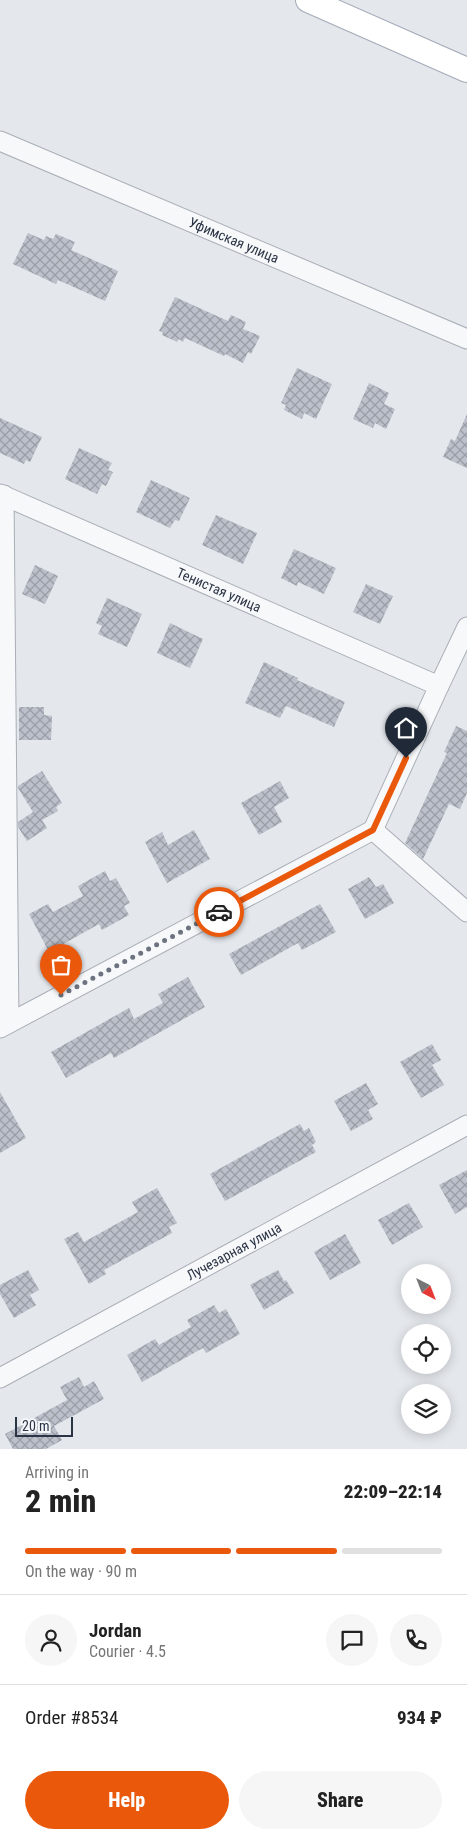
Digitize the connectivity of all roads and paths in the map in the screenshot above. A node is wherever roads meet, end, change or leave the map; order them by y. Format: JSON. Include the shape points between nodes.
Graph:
{"nodes":[{"id":1,"x":308,"y":0,"type":"edge"},
{"id":2,"x":467,"y":70,"type":"edge"},
{"id":3,"x":0,"y":141,"type":"edge"},
{"id":4,"x":467,"y":339,"type":"edge"},
{"id":5,"x":2,"y":495,"type":"edge"},
{"id":6,"x":467,"y":628,"type":"edge"},
{"id":7,"x":439,"y":686,"type":"junction"},
{"id":8,"x":373,"y":830,"type":"junction"},
{"id":9,"x":467,"y":912,"type":"edge"},
{"id":10,"x":5,"y":1025,"type":"edge"},
{"id":11,"x":467,"y":1124,"type":"edge"},
{"id":12,"x":0,"y":1378,"type":"edge"}],
"edges":[{"from":1,"to":2,"type":"main road"},
{"from":3,"to":4,"type":"street","name":"Уфимская улица"},
{"from":5,"to":7,"type":"street","name":"Тенистая улица"},
{"from":5,"to":10,"type":"street"},
{"from":6,"to":7,"type":"street"},
{"from":7,"to":8,"type":"street"},
{"from":8,"to":9,"type":"street"},
{"from":8,"to":10,"type":"street"},
{"from":11,"to":12,"type":"street","name":"Лучезарная улица"}]}
